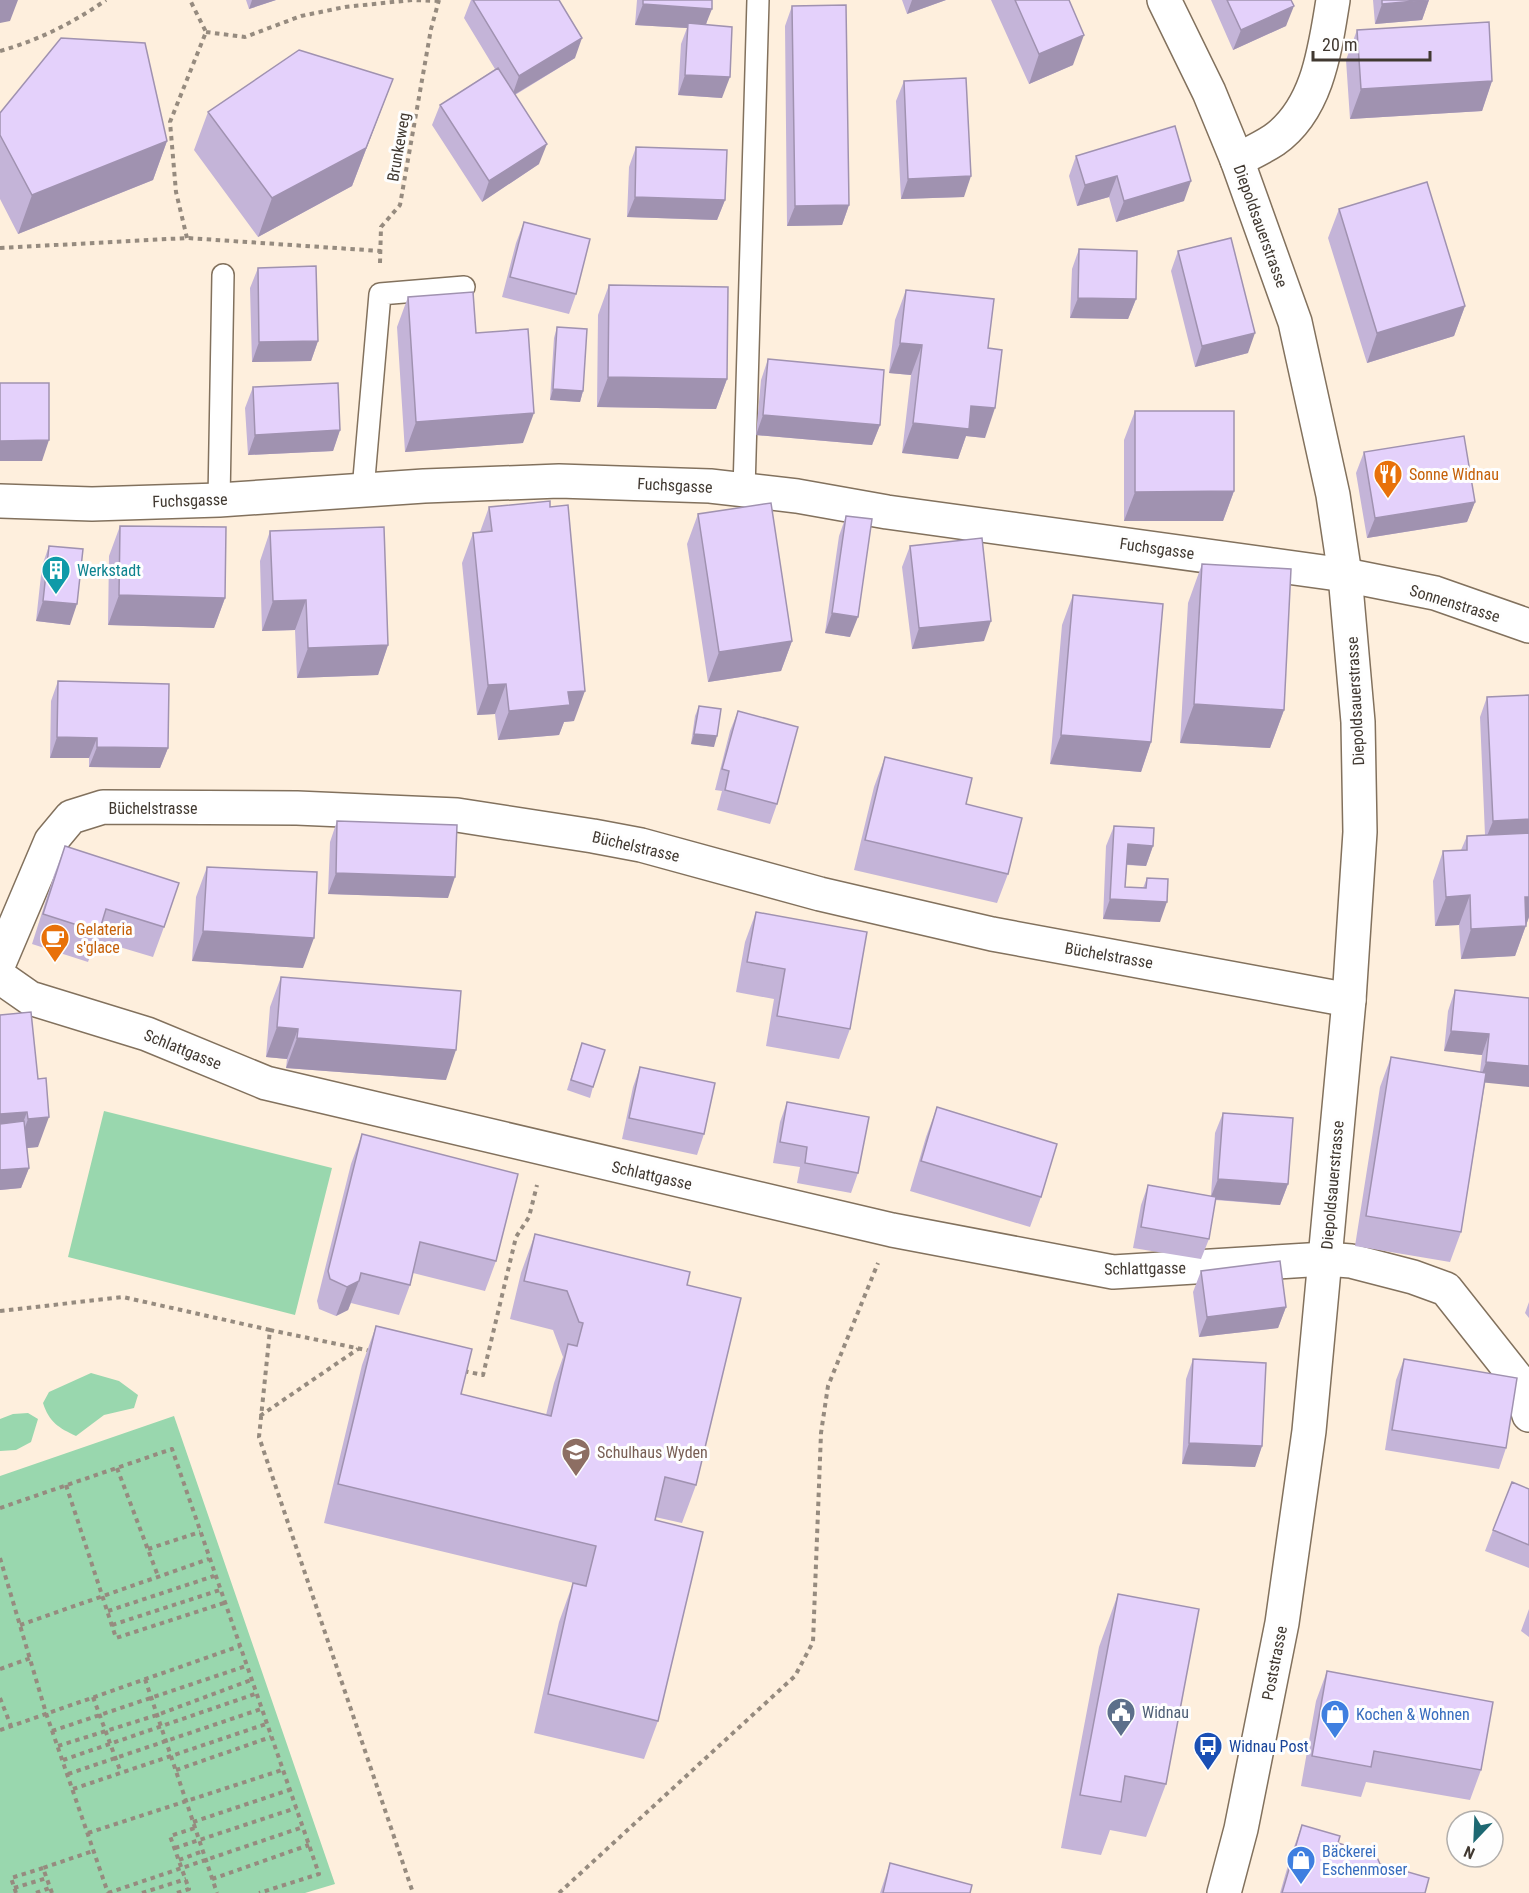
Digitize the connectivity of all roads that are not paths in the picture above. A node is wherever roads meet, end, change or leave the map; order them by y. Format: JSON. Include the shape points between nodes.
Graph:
{"nodes":[{"id":1,"x":758,"y":0,"type":"edge"},
{"id":2,"x":1164,"y":0,"type":"edge"},
{"id":3,"x":1333,"y":0,"type":"edge"},
{"id":4,"x":1237,"y":160,"type":"junction"},
{"id":5,"x":222,"y":275,"type":"dead end"},
{"id":6,"x":464,"y":287,"type":"dead end"},
{"id":7,"x":363,"y":490,"type":"junction"},
{"id":8,"x":744,"y":490,"type":"junction"},
{"id":9,"x":219,"y":500,"type":"junction"},
{"id":10,"x":0,"y":501,"type":"edge"},
{"id":11,"x":1345,"y":575,"type":"junction"},
{"id":12,"x":1529,"y":626,"type":"edge"},
{"id":13,"x":0,"y":961,"type":"edge"},
{"id":14,"x":0,"y":977,"type":"edge"},
{"id":15,"x":1349,"y":1000,"type":"junction"},
{"id":16,"x":1325,"y":1259,"type":"junction"},
{"id":17,"x":1529,"y":1415,"type":"edge"},
{"id":18,"x":1309,"y":1431,"type":"joint"},
{"id":19,"x":1224,"y":1893,"type":"edge"}],
"edges":[{"from":1,"to":8,"type":"lane"},
{"from":2,"to":4,"type":"street","name":"Diepoldsauerstrasse"},
{"from":3,"to":4,"type":"street","via":[[1326,44],[1302,111],[1274,140]]},
{"from":4,"to":11,"type":"street","name":"Diepoldsauerstrasse","via":[[1295,322],[1333,495]]},
{"from":5,"to":9,"type":"lane"},
{"from":6,"to":7,"type":"lane","via":[[380,294]]},
{"from":7,"to":8,"type":"street","name":"Fuchsgasse","via":[[559,481]]},
{"from":7,"to":9,"type":"street","name":"Fuchsgasse"},
{"from":8,"to":11,"type":"street","name":"Fuchsgasse"},
{"from":9,"to":10,"type":"street","name":"Fuchsgasse","via":[[92,504]]},
{"from":11,"to":12,"type":"street","name":"Sonnenstrasse","via":[[1435,593]]},
{"from":11,"to":15,"type":"street","name":"Diepoldsauerstrasse","via":[[1358,722],[1360,832]]},
{"from":13,"to":15,"type":"street","name":"Büchelstrasse","via":[[51,841],[72,818],[103,807],[346,809],[457,815],[641,845],[820,894],[992,934]]},
{"from":14,"to":16,"type":"street","name":"Schlattgasse","via":[[30,998],[147,1034],[266,1083],[892,1230],[1113,1272]]},
{"from":15,"to":16,"type":"street","name":"Diepoldsauerstrasse"},
{"from":16,"to":17,"type":"street","name":"Schlattgasse","via":[[1361,1263],[1446,1289],[1518,1380]]},
{"from":16,"to":18,"type":"street","name":"Diepoldsauerstrasse"},
{"from":18,"to":19,"type":"street","name":"Poststrasse","via":[[1282,1623],[1241,1829]]}]}
